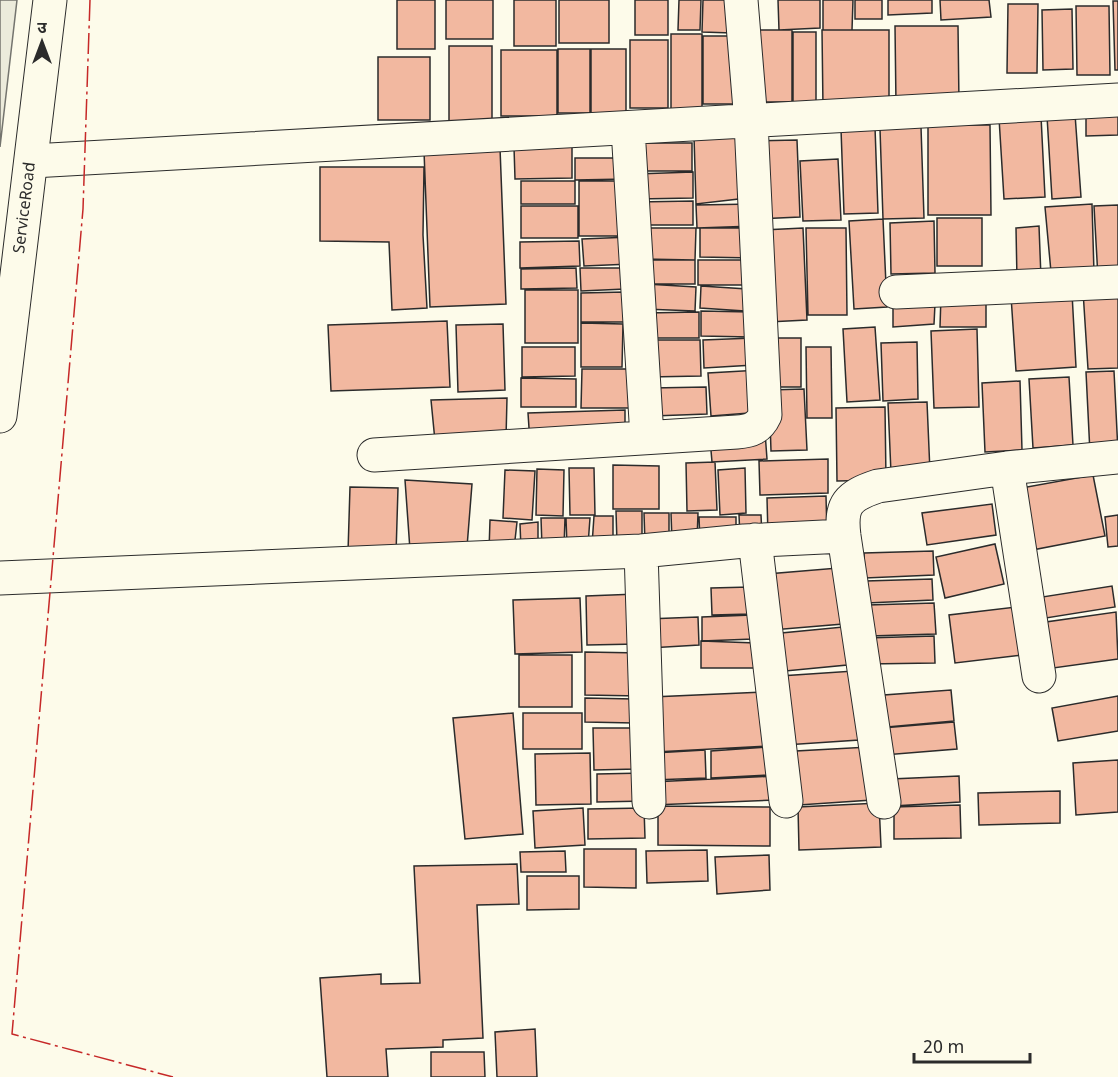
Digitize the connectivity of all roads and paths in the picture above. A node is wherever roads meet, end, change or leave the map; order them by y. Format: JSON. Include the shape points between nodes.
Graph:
{"nodes":[{"id":1,"x":50,"y":0,"type":"edge"},
{"id":2,"x":741,"y":0,"type":"edge"},
{"id":3,"x":1118,"y":100,"type":"edge"},
{"id":4,"x":751,"y":122,"type":"junction"},
{"id":5,"x":628,"y":129,"type":"junction"},
{"id":6,"x":32,"y":161,"type":"junction"},
{"id":7,"x":1118,"y":282,"type":"edge"},
{"id":8,"x":896,"y":292,"type":"dead end"},
{"id":9,"x":0,"y":416,"type":"edge"},
{"id":10,"x":647,"y":437,"type":"junction"},
{"id":11,"x":374,"y":455,"type":"dead end"},
{"id":12,"x":1118,"y":457,"type":"edge"},
{"id":13,"x":1007,"y":468,"type":"junction"},
{"id":14,"x":844,"y":536,"type":"junction"},
{"id":15,"x":755,"y":540,"type":"junction"},
{"id":16,"x":641,"y":551,"type":"junction"},
{"id":17,"x":0,"y":578,"type":"edge"},
{"id":18,"x":1040,"y":676,"type":"dead end"},
{"id":19,"x":649,"y":801,"type":"dead end"},
{"id":20,"x":786,"y":801,"type":"dead end"},
{"id":21,"x":884,"y":802,"type":"dead end"}],
"edges":[{"from":1,"to":6,"type":"street","name":"ServiceRoad"},
{"from":2,"to":4,"type":"street"},
{"from":3,"to":4,"type":"street"},
{"from":4,"to":5,"type":"street"},
{"from":4,"to":10,"type":"street","via":[[765,415],[761,423],[748,431]]},
{"from":5,"to":6,"type":"street"},
{"from":5,"to":10,"type":"street"},
{"from":6,"to":9,"type":"street","name":"ServiceRoad"},
{"from":7,"to":8,"type":"street"},
{"from":10,"to":11,"type":"street"},
{"from":12,"to":13,"type":"street"},
{"from":13,"to":14,"type":"street","via":[[862,491],[846,503]]},
{"from":13,"to":18,"type":"street"},
{"from":14,"to":15,"type":"street"},
{"from":14,"to":21,"type":"street"},
{"from":15,"to":16,"type":"street"},
{"from":15,"to":20,"type":"street"},
{"from":16,"to":17,"type":"street"},
{"from":16,"to":19,"type":"street"}]}
